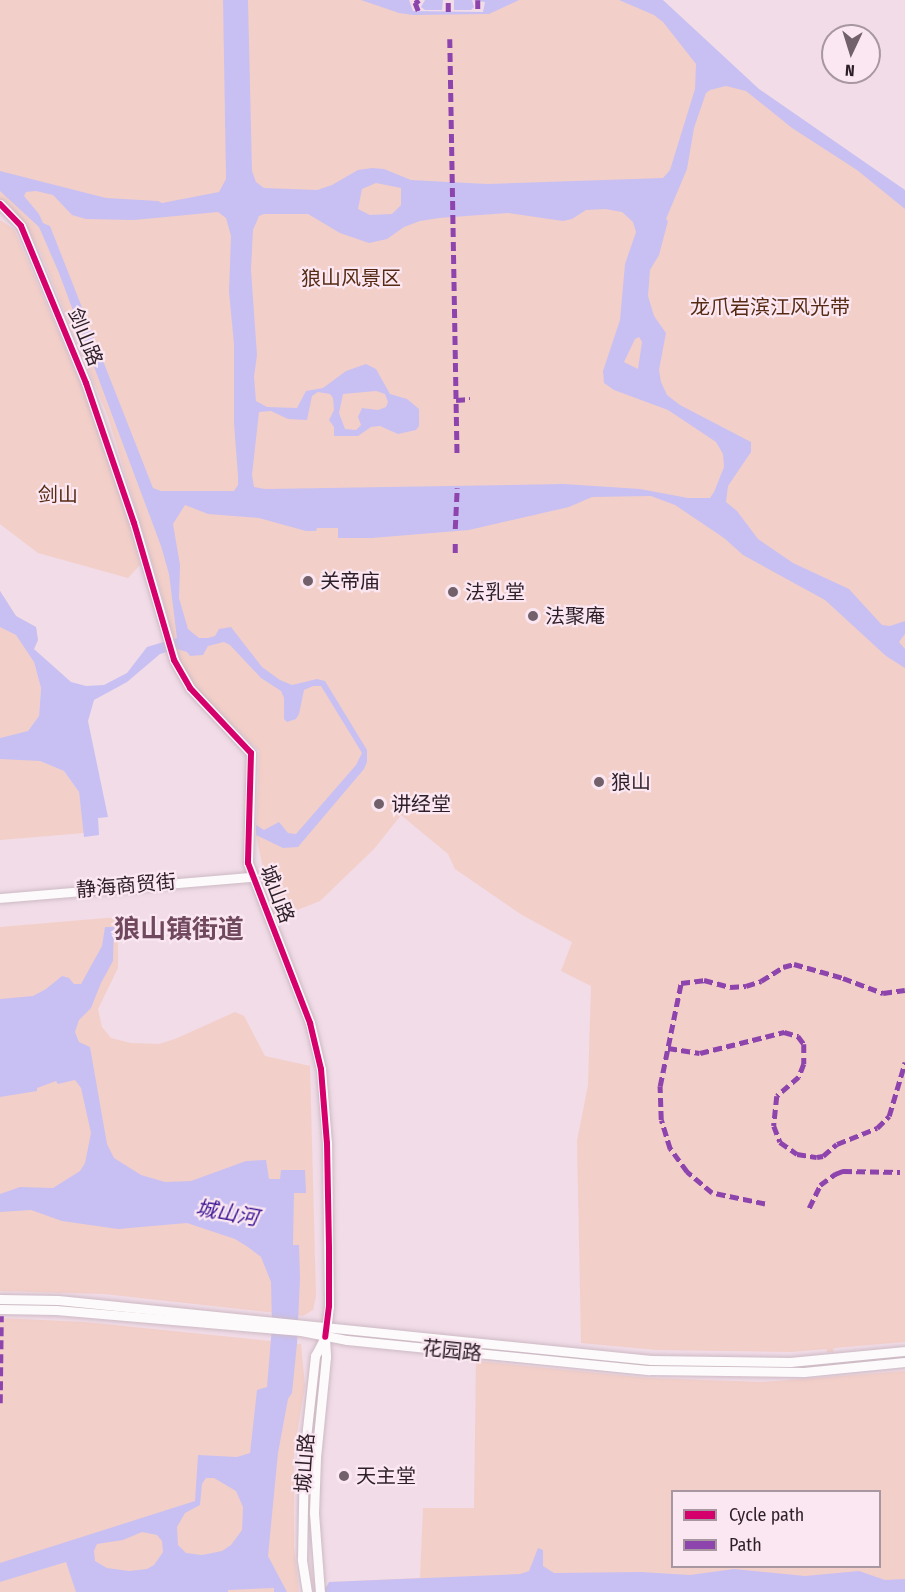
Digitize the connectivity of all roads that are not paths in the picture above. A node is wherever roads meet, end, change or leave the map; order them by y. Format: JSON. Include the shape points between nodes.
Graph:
{"nodes":[{"id":1,"x":0,"y":204,"type":"edge"},
{"id":2,"x":122,"y":492,"type":"joint"},
{"id":3,"x":252,"y":877,"type":"junction"},
{"id":4,"x":0,"y":898,"type":"edge"},
{"id":5,"x":0,"y":1299,"type":"edge"},
{"id":6,"x":0,"y":1309,"type":"edge"},
{"id":7,"x":270,"y":1325,"type":"junction"},
{"id":8,"x":327,"y":1325,"type":"junction"},
{"id":9,"x":302,"y":1327,"type":"junction"},
{"id":10,"x":325,"y":1336,"type":"junction"},
{"id":11,"x":905,"y":1351,"type":"edge"},
{"id":12,"x":905,"y":1362,"type":"edge"},
{"id":13,"x":320,"y":1590,"type":"edge"},
{"id":14,"x":307,"y":1592,"type":"edge"}],
"edges":[{"from":1,"to":2,"type":"main road","name":"剑山路","via":[[21,226],[86,383]]},
{"from":2,"to":3,"type":"main road","name":"城山路","via":[[174,660],[190,688],[251,753],[248,863]]},
{"from":3,"to":4,"type":"main road","name":"静海商贸街"},
{"from":3,"to":8,"type":"main road","name":"城山路","via":[[310,1023],[321,1069],[327,1143]]},
{"from":5,"to":7,"type":"main road","name":"花园路","via":[[58,1300]]},
{"from":6,"to":7,"type":"main road","name":"花园路"},
{"from":7,"to":9,"type":"main road","name":"花园路"},
{"from":8,"to":9,"type":"main road","name":"花园路"},
{"from":8,"to":10,"type":"main road","name":"城山路"},
{"from":8,"to":11,"type":"main road","name":"花园路","via":[[651,1360],[790,1362]]},
{"from":9,"to":10,"type":"main road","name":"花园路"},
{"from":10,"to":12,"type":"main road","name":"花园路","via":[[650,1370],[804,1372]]},
{"from":10,"to":13,"type":"main road","name":"城山路","via":[[314,1513]]},
{"from":10,"to":14,"type":"main road","name":"城山路","via":[[315,1356],[304,1456],[302,1559]]}]}
